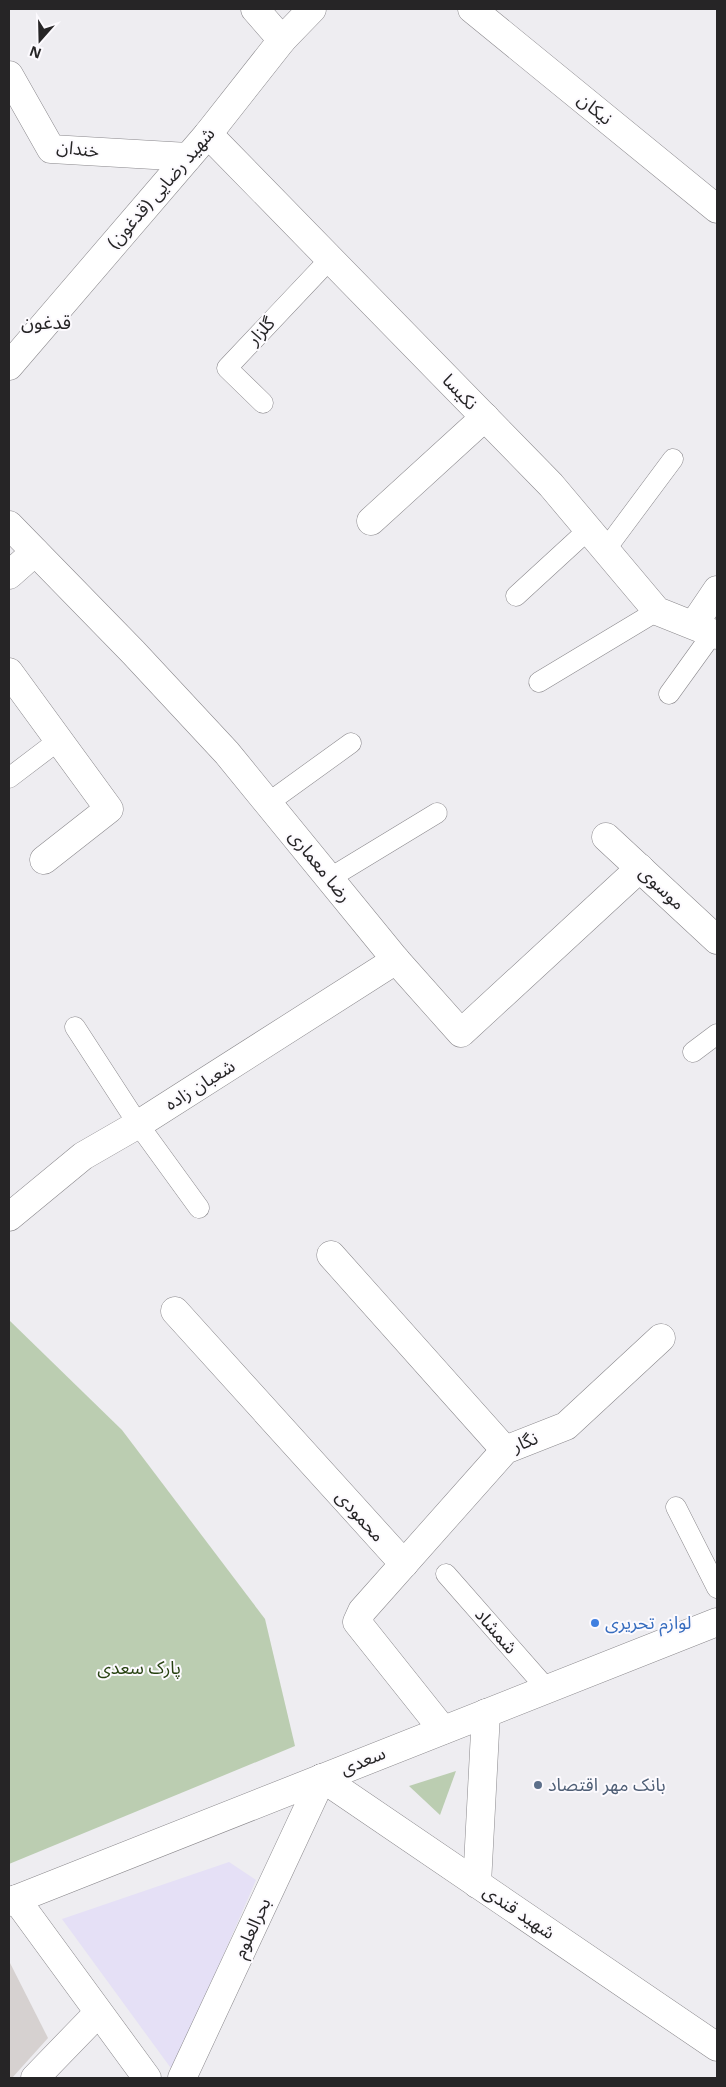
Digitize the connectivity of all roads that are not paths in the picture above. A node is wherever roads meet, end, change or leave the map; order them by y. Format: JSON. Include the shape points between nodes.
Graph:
{"nodes":[{"id":1,"x":255,"y":9,"type":"edge"},
{"id":2,"x":312,"y":9,"type":"edge"},
{"id":3,"x":472,"y":9,"type":"edge"},
{"id":4,"x":282,"y":40,"type":"junction"},
{"id":5,"x":9,"y":75,"type":"edge"},
{"id":6,"x":208,"y":134,"type":"junction"},
{"id":7,"x":188,"y":157,"type":"junction"},
{"id":8,"x":717,"y":209,"type":"edge"},
{"id":9,"x":330,"y":259,"type":"junction"},
{"id":10,"x":9,"y":366,"type":"edge"},
{"id":11,"x":263,"y":403,"type":"dead end"},
{"id":12,"x":485,"y":417,"type":"junction"},
{"id":13,"x":672,"y":459,"type":"dead end"},
{"id":14,"x":372,"y":521,"type":"dead end"},
{"id":15,"x":9,"y":525,"type":"edge"},
{"id":16,"x":598,"y":539,"type":"junction"},
{"id":17,"x":35,"y":552,"type":"junction"},
{"id":18,"x":9,"y":575,"type":"edge"},
{"id":19,"x":717,"y":590,"type":"edge"},
{"id":20,"x":516,"y":596,"type":"dead end"},
{"id":21,"x":657,"y":611,"type":"junction"},
{"id":22,"x":708,"y":631,"type":"edge"},
{"id":23,"x":11,"y":680,"type":"edge"},
{"id":24,"x":539,"y":682,"type":"dead end"},
{"id":25,"x":669,"y":694,"type":"dead end"},
{"id":26,"x":59,"y":740,"type":"junction"},
{"id":27,"x":351,"y":743,"type":"dead end"},
{"id":28,"x":9,"y":778,"type":"edge"},
{"id":29,"x":268,"y":803,"type":"junction"},
{"id":30,"x":437,"y":813,"type":"dead end"},
{"id":31,"x":606,"y":837,"type":"dead end"},
{"id":32,"x":44,"y":860,"type":"dead end"},
{"id":33,"x":640,"y":868,"type":"junction"},
{"id":34,"x":330,"y":878,"type":"junction"},
{"id":35,"x":717,"y":940,"type":"edge"},
{"id":36,"x":396,"y":960,"type":"junction"},
{"id":37,"x":76,"y":1027,"type":"dead end"},
{"id":38,"x":717,"y":1034,"type":"edge"},
{"id":39,"x":693,"y":1052,"type":"dead end"},
{"id":40,"x":138,"y":1124,"type":"junction"},
{"id":41,"x":199,"y":1208,"type":"dead end"},
{"id":42,"x":9,"y":1217,"type":"edge"},
{"id":43,"x":331,"y":1255,"type":"dead end"},
{"id":44,"x":175,"y":1311,"type":"dead end"},
{"id":45,"x":660,"y":1338,"type":"dead end"},
{"id":46,"x":505,"y":1450,"type":"junction"},
{"id":47,"x":676,"y":1507,"type":"dead end"},
{"id":48,"x":404,"y":1564,"type":"junction"},
{"id":49,"x":446,"y":1574,"type":"dead end"},
{"id":50,"x":717,"y":1588,"type":"edge"},
{"id":51,"x":717,"y":1622,"type":"edge"},
{"id":52,"x":547,"y":1689,"type":"junction"},
{"id":53,"x":486,"y":1713,"type":"junction"},
{"id":54,"x":443,"y":1730,"type":"junction"},
{"id":55,"x":322,"y":1778,"type":"junction"},
{"id":56,"x":477,"y":1884,"type":"junction"},
{"id":57,"x":12,"y":1900,"type":"edge"},
{"id":58,"x":98,"y":2013,"type":"junction"},
{"id":59,"x":717,"y":2047,"type":"edge"},
{"id":60,"x":35,"y":2078,"type":"edge"},
{"id":61,"x":148,"y":2078,"type":"edge"},
{"id":62,"x":182,"y":2078,"type":"edge"}],
"edges":[{"from":1,"to":4,"type":"street"},
{"from":2,"to":4,"type":"street","name":"(قدغون) شهید رضایی"},
{"from":3,"to":8,"type":"street","name":"نیکان"},
{"from":4,"to":6,"type":"street","name":"(قدغون) شهید رضایی"},
{"from":5,"to":7,"type":"street","name":"خندان","via":[[51,149]]},
{"from":6,"to":7,"type":"street","name":"(قدغون) شهید رضایی"},
{"from":6,"to":9,"type":"street","name":"نکیسا"},
{"from":7,"to":10,"type":"street","name":"(قدغون) شهید رضایی"},
{"from":9,"to":11,"type":"lane","name":"گلزار","via":[[227,368]]},
{"from":9,"to":12,"type":"street","name":"نکیسا"},
{"from":12,"to":14,"type":"street"},
{"from":12,"to":16,"type":"street","name":"نکیسا"},
{"from":13,"to":16,"type":"lane"},
{"from":15,"to":17,"type":"street","name":"رضا معماری"},
{"from":16,"to":20,"type":"lane"},
{"from":16,"to":21,"type":"street","name":"نکیسا"},
{"from":17,"to":18,"type":"street"},
{"from":17,"to":29,"type":"street","name":"رضا معماری","via":[[227,753]]},
{"from":19,"to":22,"type":"street"},
{"from":21,"to":22,"type":"street"},
{"from":21,"to":24,"type":"lane"},
{"from":22,"to":25,"type":"lane"},
{"from":23,"to":26,"type":"street"},
{"from":26,"to":28,"type":"lane"},
{"from":26,"to":32,"type":"street","via":[[109,809]]},
{"from":27,"to":29,"type":"lane"},
{"from":29,"to":34,"type":"street","name":"رضا معماری"},
{"from":30,"to":34,"type":"lane"},
{"from":31,"to":33,"type":"street","name":"موسوی"},
{"from":33,"to":35,"type":"street","name":"موسوی"},
{"from":33,"to":36,"type":"street","name":"رضا معماری","via":[[461,1033]]},
{"from":34,"to":36,"type":"street","name":"رضا معماری"},
{"from":36,"to":40,"type":"street","name":"شعبان زاده"},
{"from":37,"to":40,"type":"lane"},
{"from":38,"to":39,"type":"lane"},
{"from":40,"to":41,"type":"lane"},
{"from":40,"to":42,"type":"street","name":"شعبان زاده","via":[[83,1156]]},
{"from":43,"to":46,"type":"street"},
{"from":44,"to":48,"type":"street","name":"محمودی"},
{"from":45,"to":46,"type":"street","name":"نگار","via":[[566,1426]]},
{"from":46,"to":48,"type":"street","name":"نگار"},
{"from":47,"to":50,"type":"lane"},
{"from":48,"to":54,"type":"street","via":[[362,1611],[357,1622]]},
{"from":49,"to":52,"type":"lane","name":"شمشاد"},
{"from":51,"to":52,"type":"street","name":"سعدی"},
{"from":52,"to":53,"type":"street","name":"سعدی"},
{"from":53,"to":54,"type":"street","name":"سعدی"},
{"from":53,"to":56,"type":"street"},
{"from":54,"to":55,"type":"street","name":"سعدی"},
{"from":55,"to":56,"type":"street","name":"شهید قندی"},
{"from":55,"to":57,"type":"street","name":"سعدی"},
{"from":55,"to":62,"type":"street","name":"بحرالعلوم"},
{"from":56,"to":59,"type":"street","name":"شهید قندی"},
{"from":57,"to":58,"type":"street"},
{"from":58,"to":60,"type":"street"},
{"from":58,"to":61,"type":"street"}]}
